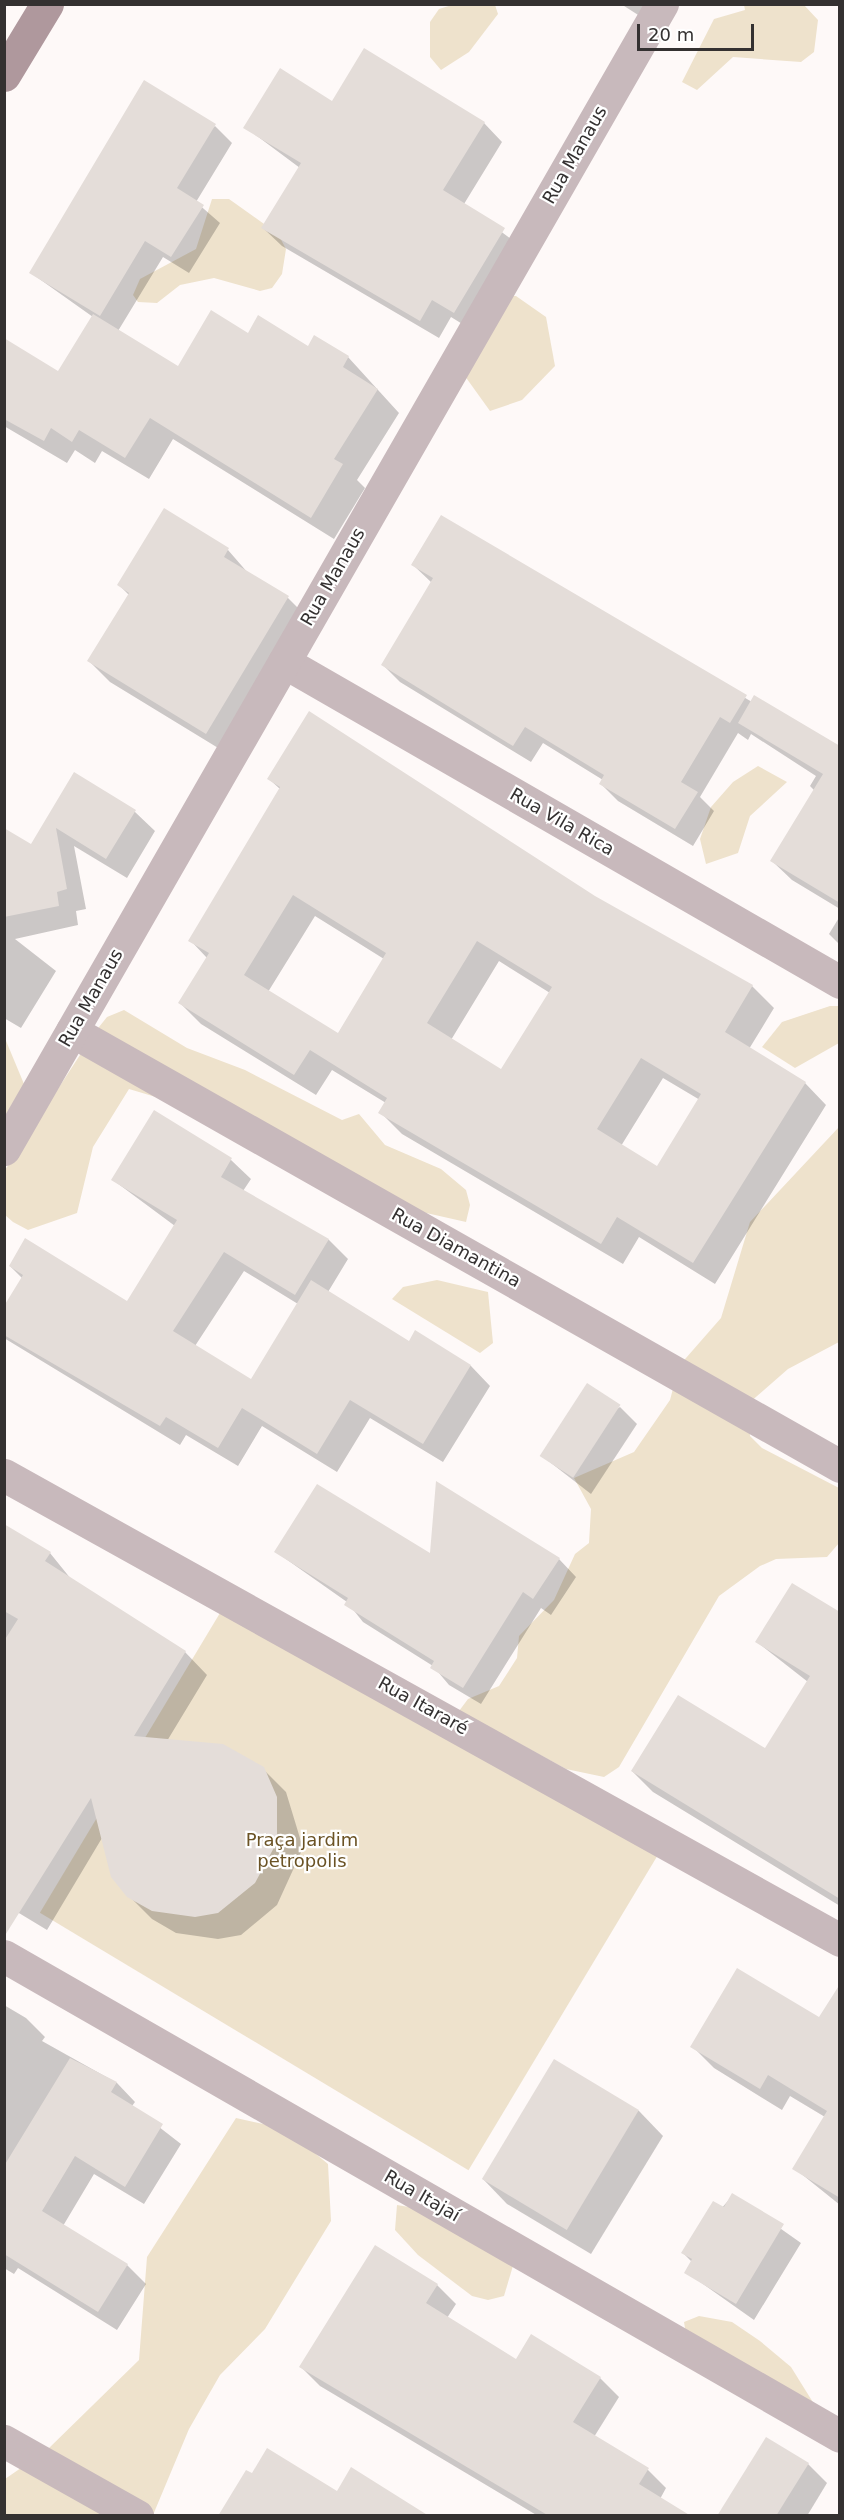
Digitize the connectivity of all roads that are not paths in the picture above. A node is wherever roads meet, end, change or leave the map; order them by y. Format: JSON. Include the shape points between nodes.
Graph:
{"nodes":[{"id":1,"x":47,"y":4,"type":"edge"},
{"id":2,"x":662,"y":4,"type":"edge"},
{"id":3,"x":4,"y":75,"type":"edge"},
{"id":4,"x":284,"y":662,"type":"junction"},
{"id":5,"x":840,"y":982,"type":"edge"},
{"id":6,"x":72,"y":1031,"type":"junction"},
{"id":7,"x":4,"y":1149,"type":"edge"},
{"id":8,"x":840,"y":1466,"type":"edge"},
{"id":9,"x":4,"y":1475,"type":"edge"},
{"id":10,"x":840,"y":1940,"type":"edge"},
{"id":11,"x":4,"y":1956,"type":"edge"},
{"id":12,"x":840,"y":2436,"type":"edge"},
{"id":13,"x":4,"y":2441,"type":"edge"},
{"id":14,"x":137,"y":2516,"type":"edge"}],
"edges":[{"from":1,"to":3,"type":"main road"},
{"from":2,"to":4,"type":"street","name":"Rua Manaus"},
{"from":4,"to":5,"type":"street","name":"Rua Vila Rica"},
{"from":4,"to":6,"type":"street","name":"Rua Manaus"},
{"from":6,"to":7,"type":"street","name":"Rua Manaus"},
{"from":6,"to":8,"type":"street","name":"Rua Diamantina"},
{"from":9,"to":10,"type":"street","name":"Rua Itararé"},
{"from":11,"to":12,"type":"street","name":"Rua Itajaí"},
{"from":13,"to":14,"type":"street"}]}
